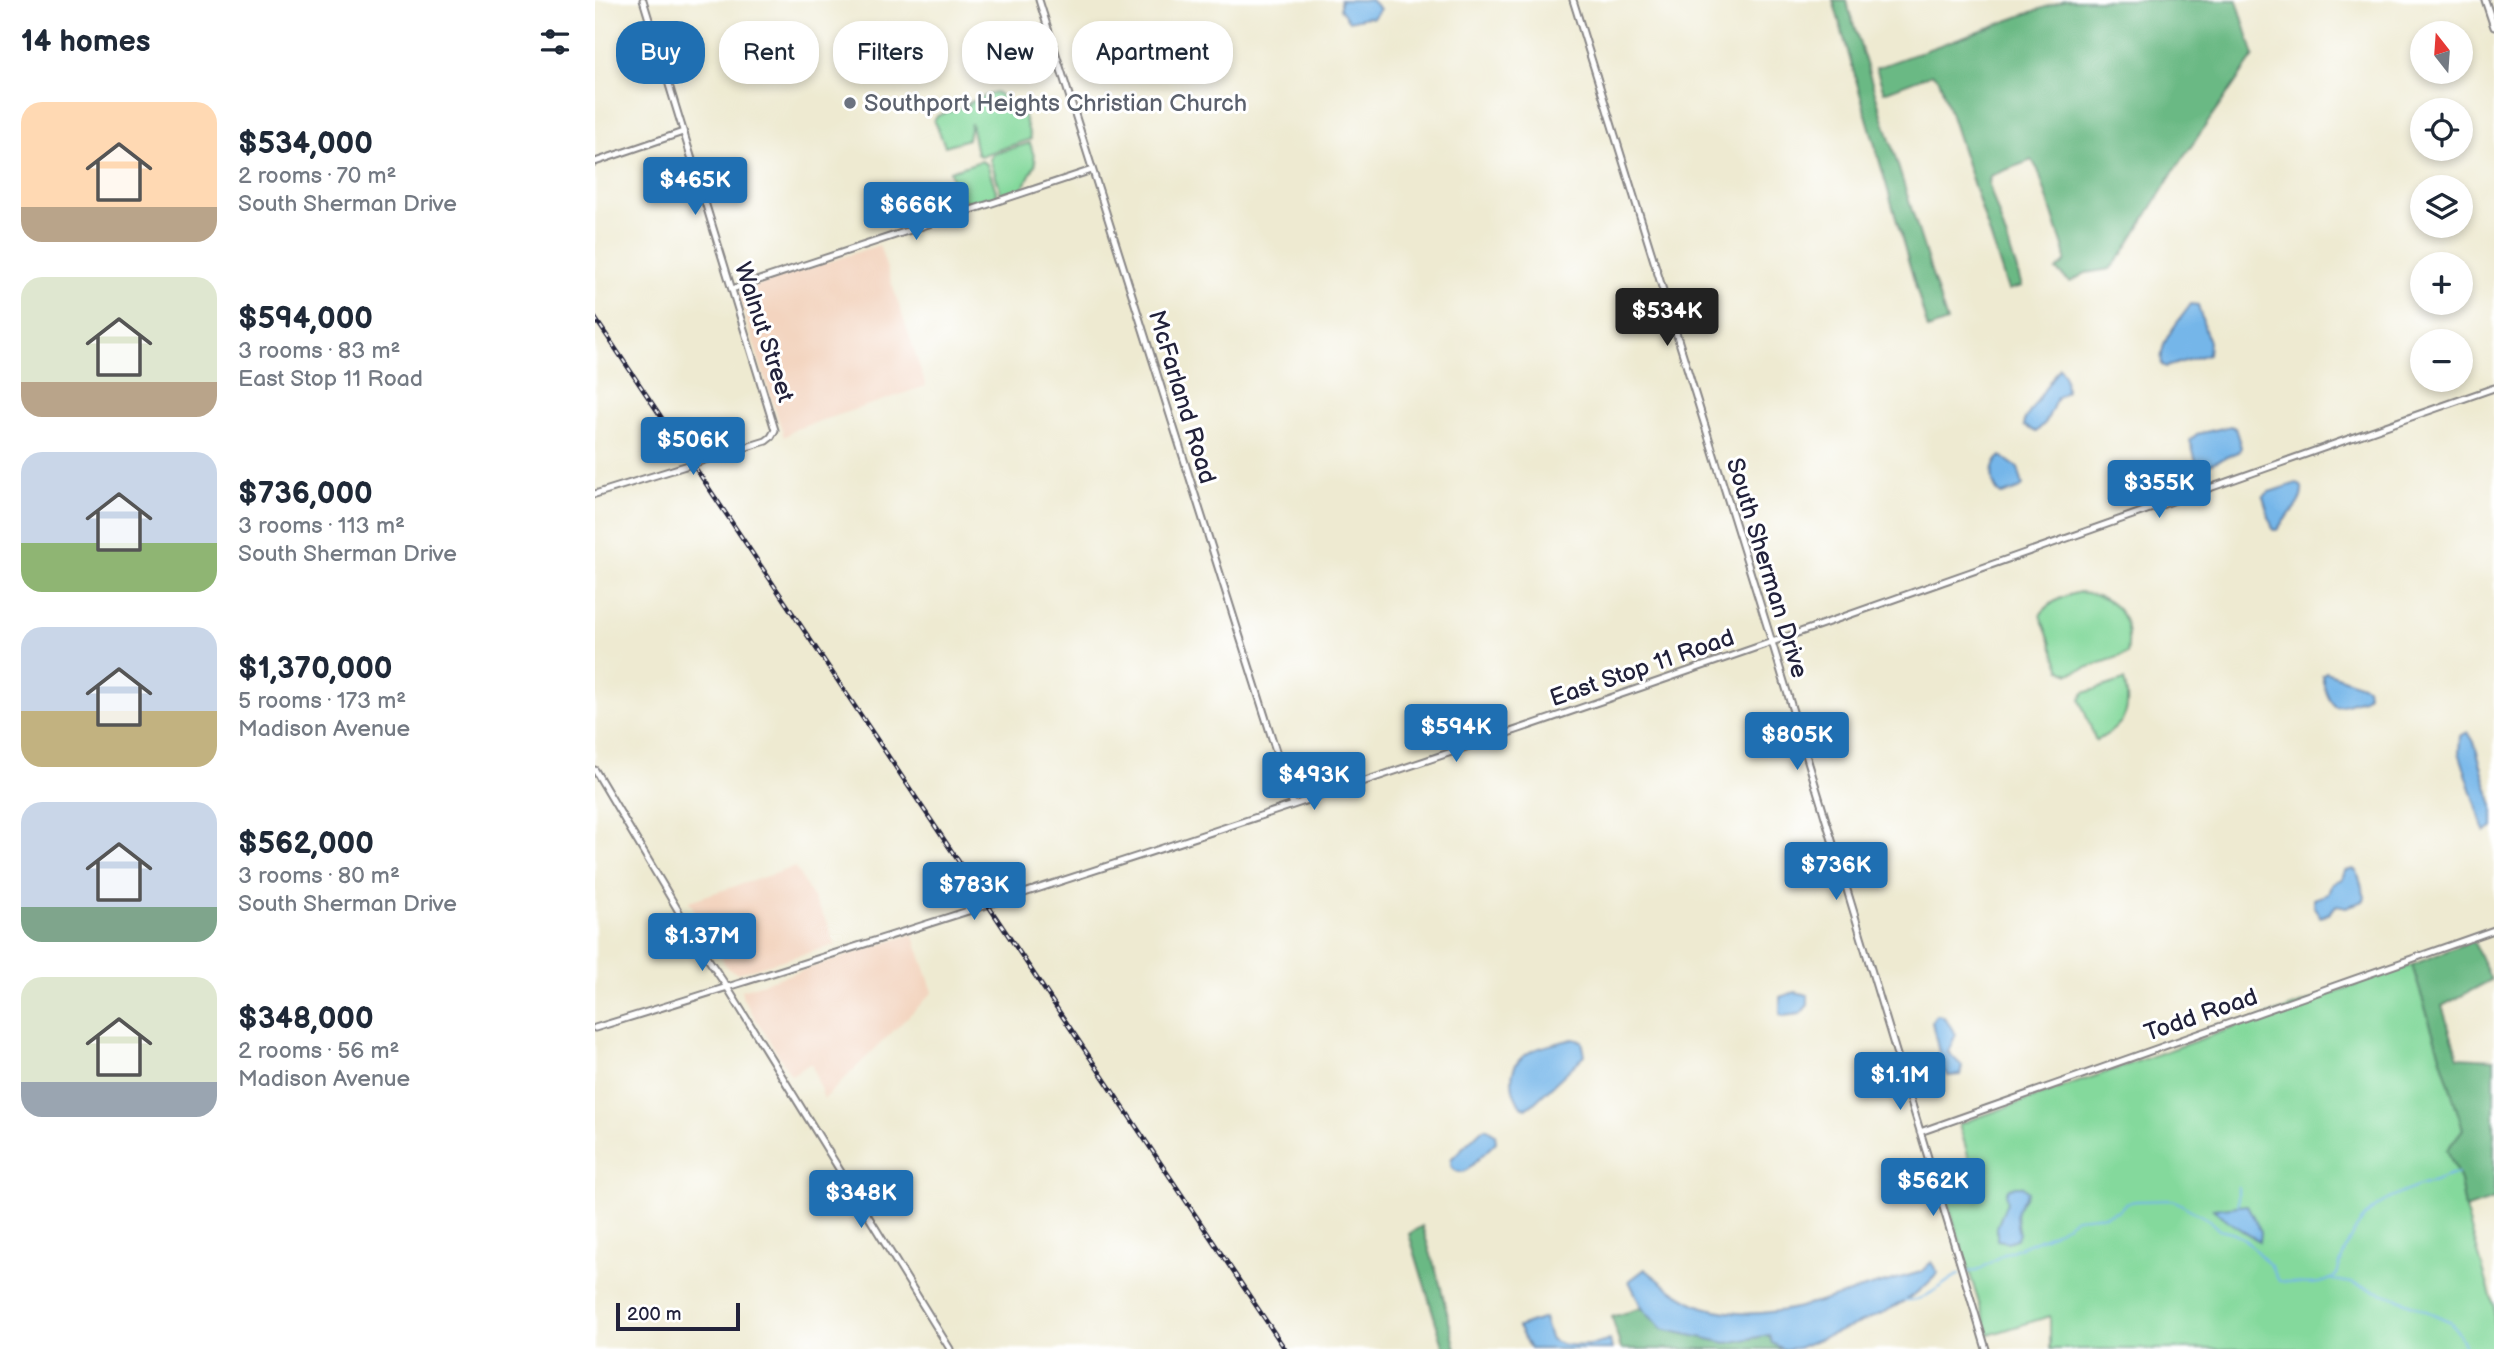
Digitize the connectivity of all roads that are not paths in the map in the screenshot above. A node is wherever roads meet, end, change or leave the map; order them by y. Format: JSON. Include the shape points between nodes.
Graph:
{"nodes":[{"id":1,"x":643,"y":0,"type":"edge"},
{"id":2,"x":1039,"y":0,"type":"edge"},
{"id":3,"x":1573,"y":0,"type":"edge"},
{"id":4,"x":2485,"y":0,"type":"edge"},
{"id":5,"x":2494,"y":27,"type":"edge"},
{"id":6,"x":683,"y":132,"type":"junction"},
{"id":7,"x":595,"y":162,"type":"edge"},
{"id":8,"x":1092,"y":170,"type":"junction"},
{"id":9,"x":732,"y":289,"type":"junction"},
{"id":10,"x":2494,"y":388,"type":"edge"},
{"id":11,"x":595,"y":494,"type":"edge"},
{"id":12,"x":1772,"y":642,"type":"junction"},
{"id":13,"x":595,"y":770,"type":"edge"},
{"id":14,"x":1293,"y":805,"type":"junction"},
{"id":15,"x":2494,"y":930,"type":"edge"},
{"id":16,"x":727,"y":987,"type":"junction"},
{"id":17,"x":595,"y":1028,"type":"edge"},
{"id":18,"x":1920,"y":1132,"type":"junction"},
{"id":19,"x":950,"y":1349,"type":"edge"},
{"id":20,"x":1986,"y":1349,"type":"edge"}],
"edges":[{"from":1,"to":6,"type":"street","name":"Walnut Street"},
{"from":2,"to":8,"type":"street","name":"McFarland Road"},
{"from":3,"to":12,"type":"street","name":"South Sherman Drive"},
{"from":4,"to":5,"type":"street"},
{"from":6,"to":7,"type":"street"},
{"from":6,"to":9,"type":"street","name":"Walnut Street"},
{"from":8,"to":9,"type":"street"},
{"from":8,"to":14,"type":"street","name":"McFarland Road"},
{"from":9,"to":11,"type":"street","name":"Walnut Street","via":[[775,425],[773,435]]},
{"from":10,"to":12,"type":"street","name":"East Stop 11 Road"},
{"from":12,"to":14,"type":"street","name":"East Stop 11 Road"},
{"from":12,"to":18,"type":"street","name":"South Sherman Drive"},
{"from":13,"to":16,"type":"street"},
{"from":14,"to":16,"type":"street","name":"East Stop 11 Road"},
{"from":15,"to":18,"type":"street","name":"Todd Road"},
{"from":16,"to":17,"type":"street","name":"East Stop 11 Road"},
{"from":16,"to":19,"type":"street"},
{"from":18,"to":20,"type":"street","name":"South Sherman Drive"}]}
